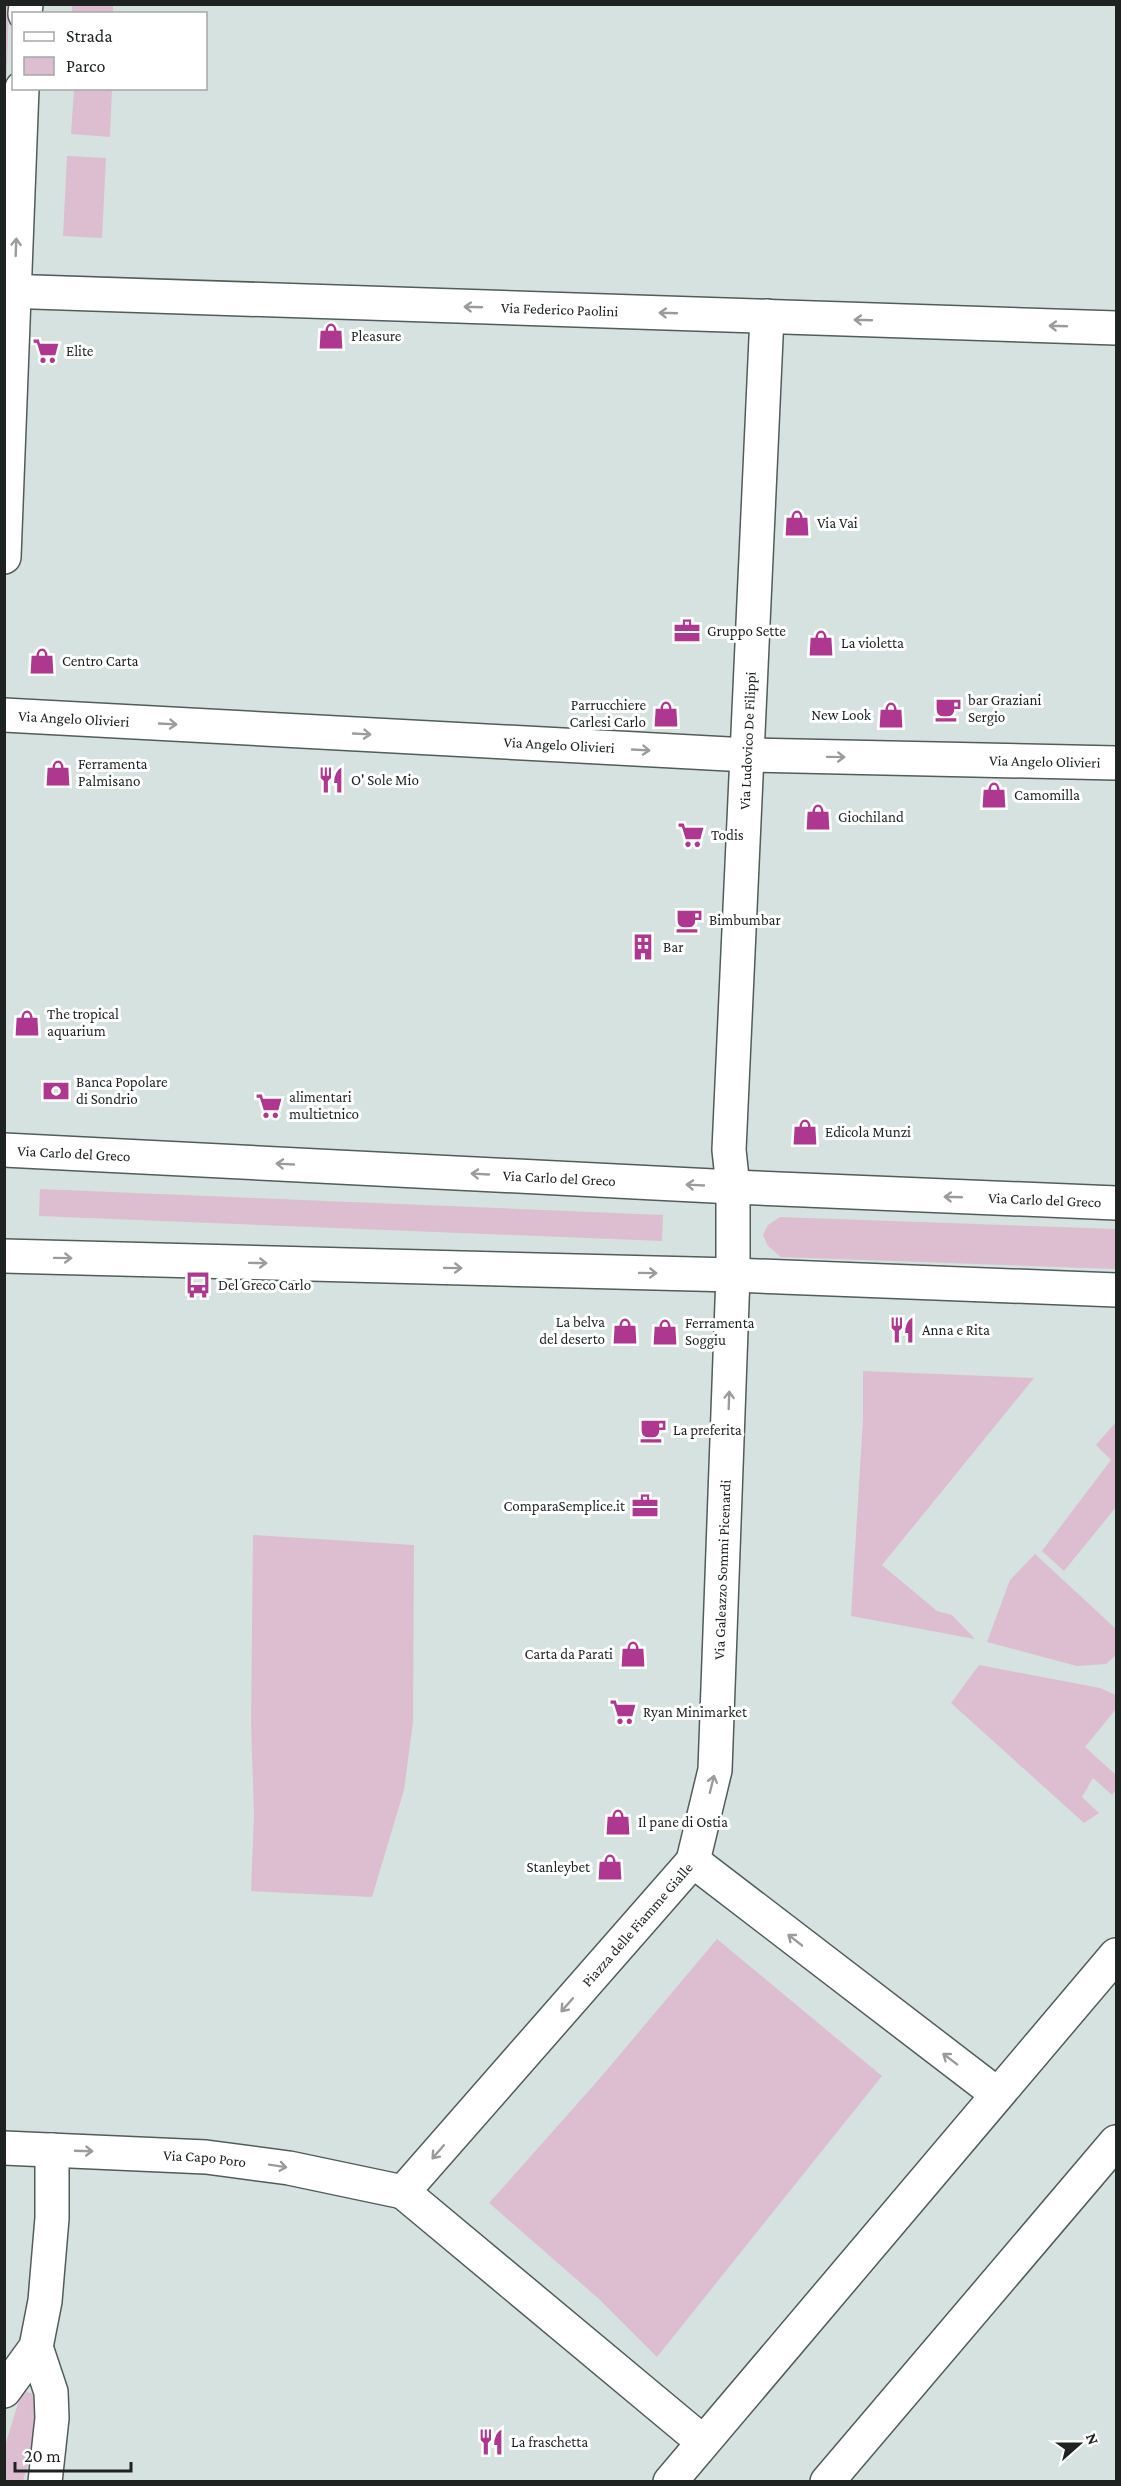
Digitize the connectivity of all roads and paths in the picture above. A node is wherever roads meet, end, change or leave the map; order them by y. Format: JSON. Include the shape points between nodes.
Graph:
{"nodes":[{"id":1,"x":22,"y":90,"type":"edge"},
{"id":2,"x":9,"y":291,"type":"edge"},
{"id":3,"x":766,"y":316,"type":"junction"},
{"id":4,"x":1116,"y":328,"type":"edge"},
{"id":5,"x":4,"y":557,"type":"edge"},
{"id":6,"x":4,"y":715,"type":"edge"},
{"id":7,"x":747,"y":755,"type":"junction"},
{"id":8,"x":1116,"y":763,"type":"edge"},
{"id":9,"x":4,"y":1150,"type":"edge"},
{"id":10,"x":733,"y":1187,"type":"junction"},
{"id":11,"x":1116,"y":1203,"type":"edge"},
{"id":12,"x":4,"y":1256,"type":"edge"},
{"id":13,"x":733,"y":1275,"type":"junction"},
{"id":14,"x":1116,"y":1290,"type":"edge"},
{"id":15,"x":693,"y":1861,"type":"junction"},
{"id":16,"x":1116,"y":1955,"type":"edge"},
{"id":17,"x":997,"y":2094,"type":"junction"},
{"id":18,"x":1116,"y":2142,"type":"edge"},
{"id":19,"x":4,"y":2148,"type":"edge"},
{"id":20,"x":52,"y":2150,"type":"junction"},
{"id":21,"x":403,"y":2192,"type":"junction"},
{"id":22,"x":36,"y":2347,"type":"junction"},
{"id":23,"x":4,"y":2391,"type":"edge"},
{"id":24,"x":703,"y":2442,"type":"junction"},
{"id":25,"x":45,"y":2481,"type":"edge"},
{"id":26,"x":670,"y":2481,"type":"edge"},
{"id":27,"x":827,"y":2481,"type":"edge"}],
"edges":[{"from":2,"to":1,"type":"street","one_way":true},
{"from":3,"to":2,"type":"street","name":"Via Federico Paolini","one_way":true},
{"from":2,"to":5,"type":"street"},
{"from":4,"to":3,"type":"street","name":"Via Federico Paolini","one_way":true},
{"from":3,"to":7,"type":"street","name":"Via Ludovico De Filippi"},
{"from":6,"to":7,"type":"street","name":"Via Angelo Olivieri","one_way":true},
{"from":7,"to":8,"type":"street","name":"Via Angelo Olivieri","one_way":true},
{"from":7,"to":10,"type":"street","name":"Via Ludovico De Filippi","via":[[729,1150]]},
{"from":10,"to":9,"type":"street","name":"Via Carlo del Greco","one_way":true},
{"from":11,"to":10,"type":"street","name":"Via Carlo del Greco","one_way":true},
{"from":10,"to":13,"type":"street","name":"Via Ludovico De Filippi"},
{"from":12,"to":13,"type":"street","one_way":true},
{"from":13,"to":14,"type":"street"},
{"from":15,"to":13,"type":"street","name":"Via Galeazzo Sommi Picenardi","one_way":true,"via":[[715,1770]]},
{"from":17,"to":15,"type":"street","name":"Piazza delle Fiamme Gialle","one_way":true},
{"from":15,"to":21,"type":"street","name":"Piazza delle Fiamme Gialle","one_way":true},
{"from":16,"to":17,"type":"street"},
{"from":17,"to":24,"type":"street"},
{"from":18,"to":27,"type":"street"},
{"from":19,"to":20,"type":"street","name":"Via Capo Poro"},
{"from":20,"to":21,"type":"street","name":"Via Capo Poro","one_way":true,"via":[[206,2157],[289,2168]]},
{"from":20,"to":22,"type":"street","via":[[52,2218],[45,2301]]},
{"from":21,"to":24,"type":"street"},
{"from":22,"to":23,"type":"street"},
{"from":22,"to":25,"type":"street","via":[[51,2392]]},
{"from":24,"to":26,"type":"street"}]}
